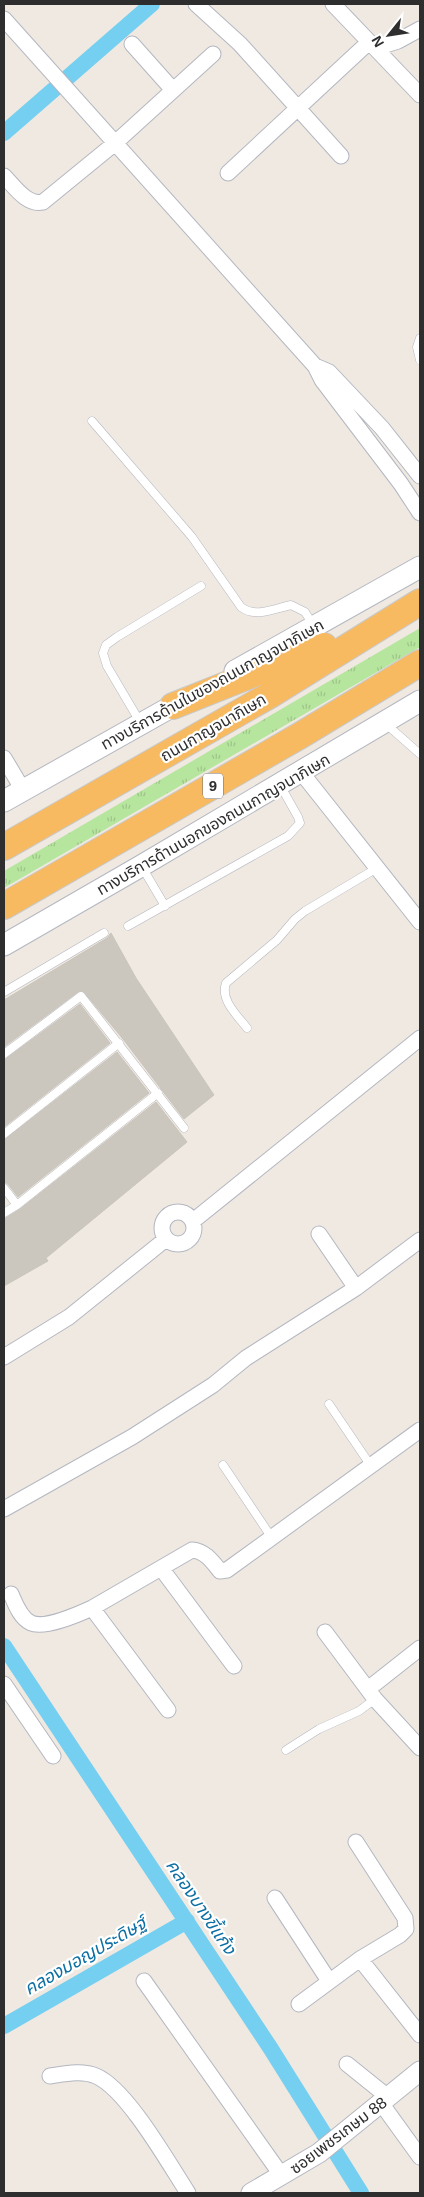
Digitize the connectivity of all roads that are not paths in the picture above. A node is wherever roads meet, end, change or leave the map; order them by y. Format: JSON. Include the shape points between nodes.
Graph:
{"nodes":[{"id":1,"x":196,"y":4,"type":"edge"},
{"id":2,"x":333,"y":4,"type":"edge"},
{"id":3,"x":4,"y":19,"type":"edge"},
{"id":4,"x":420,"y":29,"type":"edge"},
{"id":5,"x":132,"y":44,"type":"dead end"},
{"id":6,"x":373,"y":45,"type":"junction"},
{"id":7,"x":213,"y":54,"type":"dead end"},
{"id":8,"x":173,"y":90,"type":"junction"},
{"id":9,"x":420,"y":95,"type":"edge"},
{"id":10,"x":299,"y":108,"type":"junction"},
{"id":11,"x":114,"y":144,"type":"junction"},
{"id":12,"x":341,"y":156,"type":"dead end"},
{"id":13,"x":228,"y":172,"type":"dead end"},
{"id":14,"x":4,"y":176,"type":"edge"},
{"id":15,"x":420,"y":338,"type":"edge"},
{"id":16,"x":420,"y":360,"type":"edge"},
{"id":17,"x":315,"y":366,"type":"junction"},
{"id":18,"x":92,"y":421,"type":"dead end"},
{"id":19,"x":420,"y":476,"type":"edge"},
{"id":20,"x":420,"y":513,"type":"edge"},
{"id":21,"x":420,"y":568,"type":"edge"},
{"id":22,"x":201,"y":586,"type":"dead end"},
{"id":23,"x":420,"y":602,"type":"edge"},
{"id":24,"x":385,"y":622,"type":"junction"},
{"id":25,"x":314,"y":627,"type":"junction"},
{"id":26,"x":420,"y":664,"type":"edge"},
{"id":27,"x":420,"y":702,"type":"edge"},
{"id":28,"x":173,"y":706,"type":"junction"},
{"id":29,"x":384,"y":723,"type":"junction"},
{"id":30,"x":141,"y":724,"type":"junction"},
{"id":31,"x":420,"y":754,"type":"edge"},
{"id":32,"x":4,"y":758,"type":"edge"},
{"id":33,"x":301,"y":772,"type":"junction"},
{"id":34,"x":280,"y":786,"type":"junction"},
{"id":35,"x":23,"y":790,"type":"junction"},
{"id":36,"x":4,"y":800,"type":"edge"},
{"id":37,"x":4,"y":847,"type":"edge"},
{"id":38,"x":141,"y":866,"type":"junction"},
{"id":39,"x":376,"y":868,"type":"junction"},
{"id":40,"x":4,"y":906,"type":"edge"},
{"id":41,"x":165,"y":906,"type":"junction"},
{"id":42,"x":420,"y":922,"type":"edge"},
{"id":43,"x":128,"y":926,"type":"dead end"},
{"id":44,"x":104,"y":933,"type":"dead end"},
{"id":45,"x":4,"y":945,"type":"edge"},
{"id":46,"x":4,"y":992,"type":"edge"},
{"id":47,"x":247,"y":1028,"type":"dead end"},
{"id":48,"x":420,"y":1038,"type":"edge"},
{"id":49,"x":119,"y":1043,"type":"junction"},
{"id":50,"x":4,"y":1054,"type":"edge"},
{"id":51,"x":158,"y":1094,"type":"junction"},
{"id":52,"x":184,"y":1128,"type":"dead end"},
{"id":53,"x":4,"y":1134,"type":"edge"},
{"id":54,"x":4,"y":1188,"type":"edge"},
{"id":55,"x":17,"y":1205,"type":"junction"},
{"id":56,"x":4,"y":1213,"type":"edge"},
{"id":57,"x":193,"y":1221,"type":"junction"},
{"id":58,"x":319,"y":1234,"type":"dead end"},
{"id":59,"x":166,"y":1239,"type":"junction"},
{"id":60,"x":420,"y":1240,"type":"edge"},
{"id":61,"x":356,"y":1288,"type":"junction"},
{"id":62,"x":4,"y":1356,"type":"edge"},
{"id":63,"x":329,"y":1404,"type":"dead end"},
{"id":64,"x":420,"y":1430,"type":"edge"},
{"id":65,"x":223,"y":1465,"type":"dead end"},
{"id":66,"x":371,"y":1466,"type":"junction"},
{"id":67,"x":4,"y":1509,"type":"edge"},
{"id":68,"x":272,"y":1538,"type":"junction"},
{"id":69,"x":161,"y":1568,"type":"junction"},
{"id":70,"x":11,"y":1594,"type":"dead end"},
{"id":71,"x":92,"y":1608,"type":"junction"},
{"id":72,"x":325,"y":1632,"type":"dead end"},
{"id":73,"x":420,"y":1648,"type":"edge"},
{"id":74,"x":234,"y":1666,"type":"dead end"},
{"id":75,"x":4,"y":1684,"type":"edge"},
{"id":76,"x":372,"y":1694,"type":"junction"},
{"id":77,"x":168,"y":1710,"type":"dead end"},
{"id":78,"x":420,"y":1748,"type":"edge"},
{"id":79,"x":286,"y":1750,"type":"dead end"},
{"id":80,"x":53,"y":1756,"type":"dead end"},
{"id":81,"x":356,"y":1842,"type":"dead end"},
{"id":82,"x":276,"y":1898,"type":"dead end"},
{"id":83,"x":360,"y":1959,"type":"junction"},
{"id":84,"x":144,"y":1981,"type":"dead end"},
{"id":85,"x":329,"y":1981,"type":"junction"},
{"id":86,"x":299,"y":2004,"type":"dead end"},
{"id":87,"x":420,"y":2035,"type":"edge"},
{"id":88,"x":347,"y":2064,"type":"dead end"},
{"id":89,"x":420,"y":2070,"type":"edge"},
{"id":90,"x":50,"y":2076,"type":"dead end"},
{"id":91,"x":385,"y":2100,"type":"junction"},
{"id":92,"x":420,"y":2157,"type":"edge"},
{"id":93,"x":282,"y":2176,"type":"junction"},
{"id":94,"x":188,"y":2193,"type":"edge"},
{"id":95,"x":251,"y":2193,"type":"edge"}],
"edges":[{"from":1,"to":10,"type":"street","via":[[240,44]]},
{"from":2,"to":6,"type":"street"},
{"from":3,"to":11,"type":"street"},
{"from":4,"to":6,"type":"street","via":[[398,41]]},
{"from":5,"to":8,"type":"street"},
{"from":6,"to":9,"type":"street"},
{"from":6,"to":10,"type":"street"},
{"from":7,"to":8,"type":"street"},
{"from":8,"to":11,"type":"street"},
{"from":10,"to":12,"type":"street"},
{"from":10,"to":13,"type":"street"},
{"from":11,"to":14,"type":"street","via":[[38,204],[24,197]]},
{"from":11,"to":17,"type":"street"},
{"from":15,"to":16,"type":"lane","via":[[417,346]]},
{"from":17,"to":19,"type":"street","via":[[329,372],[382,428]]},
{"from":17,"to":20,"type":"street"},
{"from":18,"to":25,"type":"lane","via":[[178,519],[241,608],[248,613],[257,613],[290,605],[305,612]]},
{"from":21,"to":25,"type":"main road","name":"ทางบริการด้านในของถนนกาญจนาภิเษก"},
{"from":22,"to":30,"type":"lane","via":[[106,644],[102,653]]},
{"from":23,"to":24,"type":"highway","name":"ถนนกาญจนาภิเษก"},
{"from":24,"to":28,"type":"highway"},
{"from":24,"to":37,"type":"highway","name":"ถนนกาญจนาภิเษก","via":[[270,694]]},
{"from":25,"to":28,"type":"main road","name":"ทางบริการด้านในของถนนกาญจนาภิเษก"},
{"from":26,"to":40,"type":"highway","number":"9"},
{"from":27,"to":29,"type":"main road","name":"ทางบริการด้านนอกของถนนกาญจนาภิเษก"},
{"from":28,"to":30,"type":"main road","name":"ทางบริการด้านในของถนนกาญจนาภิเษก"},
{"from":29,"to":31,"type":"lane"},
{"from":29,"to":33,"type":"main road","name":"ทางบริการด้านนอกของถนนกาญจนาภิเษก"},
{"from":30,"to":35,"type":"main road","name":"ทางบริการด้านในของถนนกาญจนาภิเษก"},
{"from":32,"to":35,"type":"street"},
{"from":33,"to":34,"type":"main road","name":"ทางบริการด้านนอกของถนนกาญจนาภิเษก"},
{"from":33,"to":39,"type":"street"},
{"from":34,"to":38,"type":"main road","name":"ทางบริการด้านนอกของถนนกาญจนาภิเษก"},
{"from":34,"to":41,"type":"lane","via":[[298,817],[300,823],[295,830]]},
{"from":35,"to":36,"type":"main road","name":"ทางบริการด้านในของถนนกาญจนาภิเษก"},
{"from":38,"to":41,"type":"lane"},
{"from":38,"to":45,"type":"main road","name":"ทางบริการด้านนอกของถนนกาญจนาภิเษก"},
{"from":39,"to":42,"type":"street"},
{"from":39,"to":47,"type":"lane","via":[[305,911],[277,940],[226,983],[226,1001]]},
{"from":41,"to":43,"type":"lane"},
{"from":44,"to":46,"type":"lane"},
{"from":48,"to":57,"type":"street"},
{"from":49,"to":50,"type":"lane","via":[[81,996]]},
{"from":49,"to":51,"type":"lane"},
{"from":49,"to":53,"type":"lane"},
{"from":51,"to":52,"type":"lane"},
{"from":51,"to":55,"type":"lane"},
{"from":54,"to":55,"type":"lane"},
{"from":55,"to":56,"type":"lane"},
{"from":57,"to":59,"type":"street","via":[[194,1231],[189,1240],[173,1244]]},
{"from":57,"to":59,"type":"street","via":[[186,1213],[171,1213],[163,1220],[162,1232]]},
{"from":58,"to":61,"type":"street"},
{"from":59,"to":62,"type":"street","via":[[69,1317]]},
{"from":60,"to":61,"type":"street"},
{"from":61,"to":67,"type":"street","via":[[246,1358],[212,1385],[132,1437]]},
{"from":63,"to":66,"type":"lane"},
{"from":64,"to":66,"type":"street"},
{"from":65,"to":68,"type":"lane"},
{"from":66,"to":68,"type":"street"},
{"from":68,"to":69,"type":"street","via":[[227,1570],[220,1570],[207,1555],[192,1550]]},
{"from":69,"to":71,"type":"street"},
{"from":69,"to":74,"type":"street"},
{"from":70,"to":71,"type":"street","via":[[22,1616],[31,1623],[42,1624]]},
{"from":71,"to":77,"type":"street"},
{"from":72,"to":76,"type":"street"},
{"from":73,"to":76,"type":"street"},
{"from":75,"to":80,"type":"street"},
{"from":76,"to":78,"type":"street"},
{"from":76,"to":79,"type":"lane","via":[[359,1711]]},
{"from":81,"to":83,"type":"street","via":[[406,1923],[406,1930],[400,1935]]},
{"from":82,"to":85,"type":"street"},
{"from":83,"to":85,"type":"street"},
{"from":83,"to":87,"type":"street"},
{"from":84,"to":93,"type":"street"},
{"from":85,"to":86,"type":"street"},
{"from":88,"to":91,"type":"street"},
{"from":89,"to":91,"type":"street","name":"ซอยเพชรเกษม 88"},
{"from":90,"to":94,"type":"street","via":[[79,2073],[96,2076],[112,2086],[127,2101]]},
{"from":91,"to":92,"type":"street"},
{"from":91,"to":93,"type":"street","name":"ซอยเพชรเกษม 88","via":[[319,2153]]},
{"from":93,"to":95,"type":"street","name":"ซอยเพชรเกษม 88"}]}
